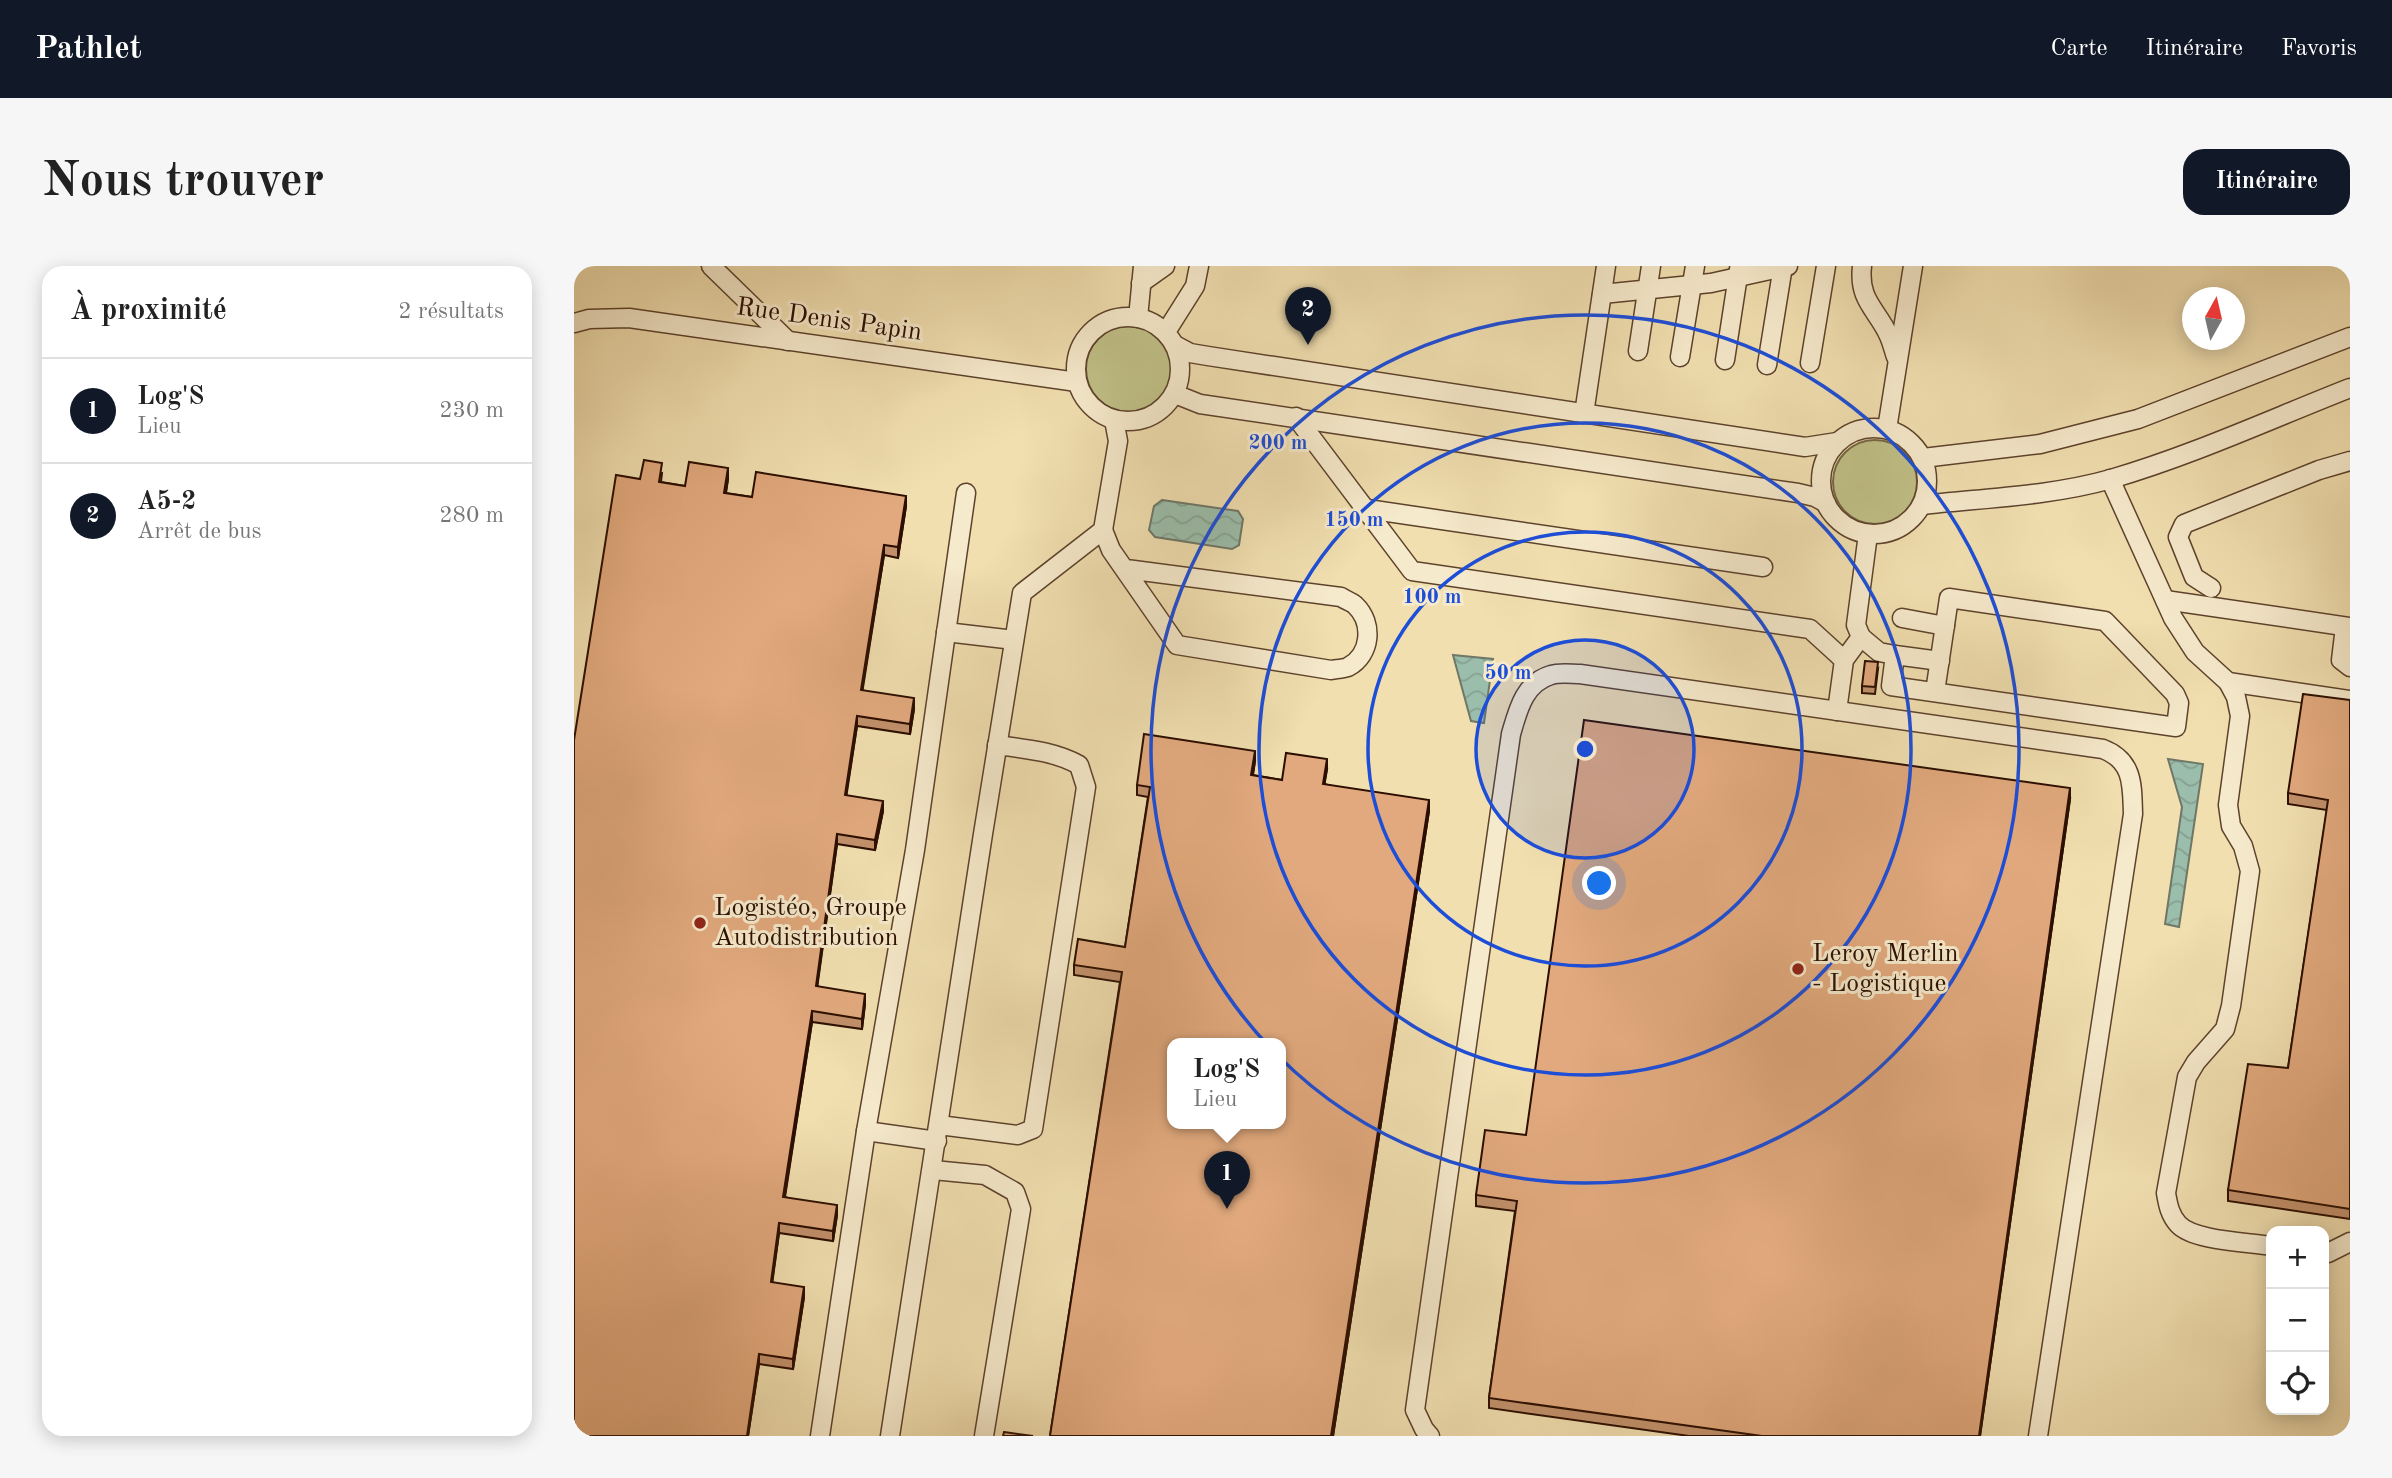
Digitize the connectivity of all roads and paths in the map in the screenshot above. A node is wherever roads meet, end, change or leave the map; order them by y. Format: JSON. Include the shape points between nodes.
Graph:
{"nodes":[{"id":1,"x":711,"y":266,"type":"edge"},
{"id":2,"x":1164,"y":266,"type":"edge"},
{"id":3,"x":1199,"y":266,"type":"edge"},
{"id":4,"x":1606,"y":266,"type":"edge"},
{"id":5,"x":1651,"y":266,"type":"edge"},
{"id":6,"x":1695,"y":266,"type":"edge"},
{"id":7,"x":1785,"y":266,"type":"edge"},
{"id":8,"x":1826,"y":266,"type":"edge"},
{"id":9,"x":1862,"y":266,"type":"edge"},
{"id":10,"x":1913,"y":266,"type":"edge"},
{"id":11,"x":1739,"y":272,"type":"edge"},
{"id":12,"x":1142,"y":274,"type":"edge"},
{"id":13,"x":1692,"y":285,"type":"junction"},
{"id":14,"x":1647,"y":290,"type":"junction"},
{"id":15,"x":1602,"y":294,"type":"junction"},
{"id":16,"x":1138,"y":318,"type":"junction"},
{"id":17,"x":574,"y":323,"type":"edge"},
{"id":18,"x":2350,"y":337,"type":"edge"},
{"id":19,"x":1171,"y":339,"type":"junction"},
{"id":20,"x":788,"y":341,"type":"junction"},
{"id":21,"x":1638,"y":351,"type":"dead end"},
{"id":22,"x":1680,"y":357,"type":"dead end"},
{"id":23,"x":1725,"y":360,"type":"dead end"},
{"id":24,"x":1811,"y":363,"type":"dead end"},
{"id":25,"x":1898,"y":364,"type":"junction"},
{"id":26,"x":1767,"y":365,"type":"dead end"},
{"id":27,"x":1077,"y":382,"type":"junction"},
{"id":28,"x":2350,"y":388,"type":"edge"},
{"id":29,"x":1175,"y":394,"type":"junction"},
{"id":30,"x":1584,"y":414,"type":"junction"},
{"id":31,"x":1296,"y":417,"type":"junction"},
{"id":32,"x":1114,"y":419,"type":"junction"},
{"id":33,"x":1887,"y":429,"type":"junction"},
{"id":34,"x":1837,"y":442,"type":"junction"},
{"id":35,"x":1923,"y":458,"type":"junction"},
{"id":36,"x":2350,"y":461,"type":"edge"},
{"id":37,"x":2110,"y":479,"type":"junction"},
{"id":38,"x":966,"y":493,"type":"dead end"},
{"id":39,"x":1826,"y":503,"type":"junction"},
{"id":40,"x":1922,"y":505,"type":"junction"},
{"id":41,"x":1367,"y":509,"type":"junction"},
{"id":42,"x":1102,"y":530,"type":"junction"},
{"id":43,"x":1868,"y":534,"type":"junction"},
{"id":44,"x":1763,"y":567,"type":"dead end"},
{"id":45,"x":1126,"y":569,"type":"junction"},
{"id":46,"x":2211,"y":588,"type":"dead end"},
{"id":47,"x":2165,"y":600,"type":"junction"},
{"id":48,"x":1902,"y":618,"type":"dead end"},
{"id":49,"x":1945,"y":626,"type":"junction"},
{"id":50,"x":2348,"y":627,"type":"edge"},
{"id":51,"x":946,"y":632,"type":"junction"},
{"id":52,"x":1861,"y":637,"type":"junction"},
{"id":53,"x":1014,"y":640,"type":"junction"},
{"id":54,"x":1895,"y":655,"type":"junction"},
{"id":55,"x":1844,"y":660,"type":"junction"},
{"id":56,"x":1940,"y":661,"type":"junction"},
{"id":57,"x":2350,"y":667,"type":"edge"},
{"id":58,"x":2228,"y":682,"type":"junction"},
{"id":59,"x":1936,"y":692,"type":"junction"},
{"id":60,"x":2350,"y":700,"type":"edge"},
{"id":61,"x":1837,"y":711,"type":"junction"},
{"id":62,"x":997,"y":745,"type":"junction"},
{"id":63,"x":866,"y":1131,"type":"junction"},
{"id":64,"x":938,"y":1133,"type":"junction"},
{"id":65,"x":933,"y":1170,"type":"junction"},
{"id":66,"x":2350,"y":1242,"type":"edge"},
{"id":67,"x":2266,"y":1244,"type":"edge"},
{"id":68,"x":2329,"y":1253,"type":"edge"},
{"id":69,"x":820,"y":1436,"type":"edge"},
{"id":70,"x":890,"y":1436,"type":"edge"},
{"id":71,"x":984,"y":1436,"type":"edge"},
{"id":72,"x":1430,"y":1436,"type":"edge"},
{"id":73,"x":2038,"y":1436,"type":"edge"}],
"edges":[{"from":1,"to":20,"type":"street"},
{"from":2,"to":12,"type":"street"},
{"from":3,"to":19,"type":"street"},
{"from":4,"to":15,"type":"street"},
{"from":5,"to":14,"type":"street"},
{"from":6,"to":13,"type":"street"},
{"from":7,"to":11,"type":"street"},
{"from":7,"to":26,"type":"street"},
{"from":8,"to":24,"type":"street"},
{"from":9,"to":25,"type":"street","via":[[1860,281]]},
{"from":10,"to":25,"type":"street"},
{"from":11,"to":13,"type":"street"},
{"from":11,"to":23,"type":"street"},
{"from":12,"to":16,"type":"street"},
{"from":13,"to":14,"type":"street"},
{"from":13,"to":22,"type":"street"},
{"from":14,"to":15,"type":"street"},
{"from":14,"to":21,"type":"street"},
{"from":15,"to":30,"type":"street"},
{"from":16,"to":19,"type":"street","via":[[1153,323]]},
{"from":16,"to":27,"type":"street","via":[[1121,317],[1090,333],[1080,347]]},
{"from":17,"to":20,"type":"street","name":"Rue Denis Papin","via":[[629,318]]},
{"from":18,"to":35,"type":"street","via":[[2138,419],[2040,444]]},
{"from":19,"to":29,"type":"street","via":[[1180,361]]},
{"from":19,"to":30,"type":"street","via":[[1190,353]]},
{"from":20,"to":27,"type":"street","name":"Rue Denis Papin"},
{"from":25,"to":33,"type":"street"},
{"from":27,"to":32,"type":"street","via":[[1091,405]]},
{"from":28,"to":37,"type":"street"},
{"from":29,"to":31,"type":"street","via":[[1200,404]]},
{"from":29,"to":32,"type":"street","via":[[1149,417]]},
{"from":30,"to":34,"type":"street","via":[[1805,447]]},
{"from":31,"to":39,"type":"street","via":[[1798,494]]},
{"from":31,"to":41,"type":"street"},
{"from":32,"to":42,"type":"street","via":[[1118,441]]},
{"from":33,"to":34,"type":"street","via":[[1852,432]]},
{"from":33,"to":35,"type":"street","via":[[1908,440]]},
{"from":34,"to":39,"type":"street","via":[[1822,471]]},
{"from":35,"to":40,"type":"street","via":[[1927,490]]},
{"from":36,"to":46,"type":"street","via":[[2184,524],[2178,537],[2194,577]]},
{"from":37,"to":40,"type":"street"},
{"from":37,"to":47,"type":"street"},
{"from":38,"to":51,"type":"street"},
{"from":39,"to":43,"type":"street","via":[[1843,524]]},
{"from":40,"to":43,"type":"street","via":[[1900,528]]},
{"from":41,"to":44,"type":"street"},
{"from":41,"to":55,"type":"street","via":[[1412,571],[1810,629]]},
{"from":42,"to":45,"type":"street"},
{"from":42,"to":53,"type":"street","via":[[1022,593]]},
{"from":43,"to":52,"type":"street","via":[[1856,625]]},
{"from":45,"to":45,"type":"street","via":[[1177,645],[1331,670],[1347,667],[1361,655],[1369,638],[1355,605],[1341,597]]},
{"from":47,"to":50,"type":"street"},
{"from":47,"to":58,"type":"street","via":[[2195,652]]},
{"from":48,"to":49,"type":"street"},
{"from":49,"to":56,"type":"street"},
{"from":49,"to":59,"type":"street","via":[[1949,598],[2105,621],[2175,694],[2179,703],[2176,727]]},
{"from":50,"to":57,"type":"street","via":[[2341,660]]},
{"from":51,"to":53,"type":"street"},
{"from":51,"to":63,"type":"street","via":[[915,850]]},
{"from":52,"to":54,"type":"street","via":[[1879,652]]},
{"from":52,"to":55,"type":"street"},
{"from":53,"to":62,"type":"street"},
{"from":54,"to":56,"type":"street"},
{"from":54,"to":59,"type":"street","via":[[1891,686]]},
{"from":55,"to":61,"type":"street"},
{"from":56,"to":59,"type":"street"},
{"from":58,"to":60,"type":"street"},
{"from":58,"to":67,"type":"street","via":[[2239,716],[2228,805],[2231,826],[2250,871],[2231,1006],[2225,1028],[2187,1077],[2166,1193],[2179,1226],[2196,1235]]},
{"from":61,"to":72,"type":"street","via":[[1580,674],[1552,674],[1532,686],[1520,704],[1511,734],[1415,1410]]},
{"from":61,"to":73,"type":"street","via":[[2103,749],[2124,763],[2132,785],[2133,814]]},
{"from":62,"to":64,"type":"street"},
{"from":62,"to":64,"type":"street","via":[[1068,759],[1079,765],[1086,787],[1034,1129],[1018,1135]]},
{"from":63,"to":64,"type":"street"},
{"from":63,"to":69,"type":"street"},
{"from":64,"to":65,"type":"street"},
{"from":65,"to":70,"type":"street"},
{"from":65,"to":71,"type":"street","via":[[985,1175],[1015,1192],[1021,1209]]},
{"from":66,"to":68,"type":"street"}]}
